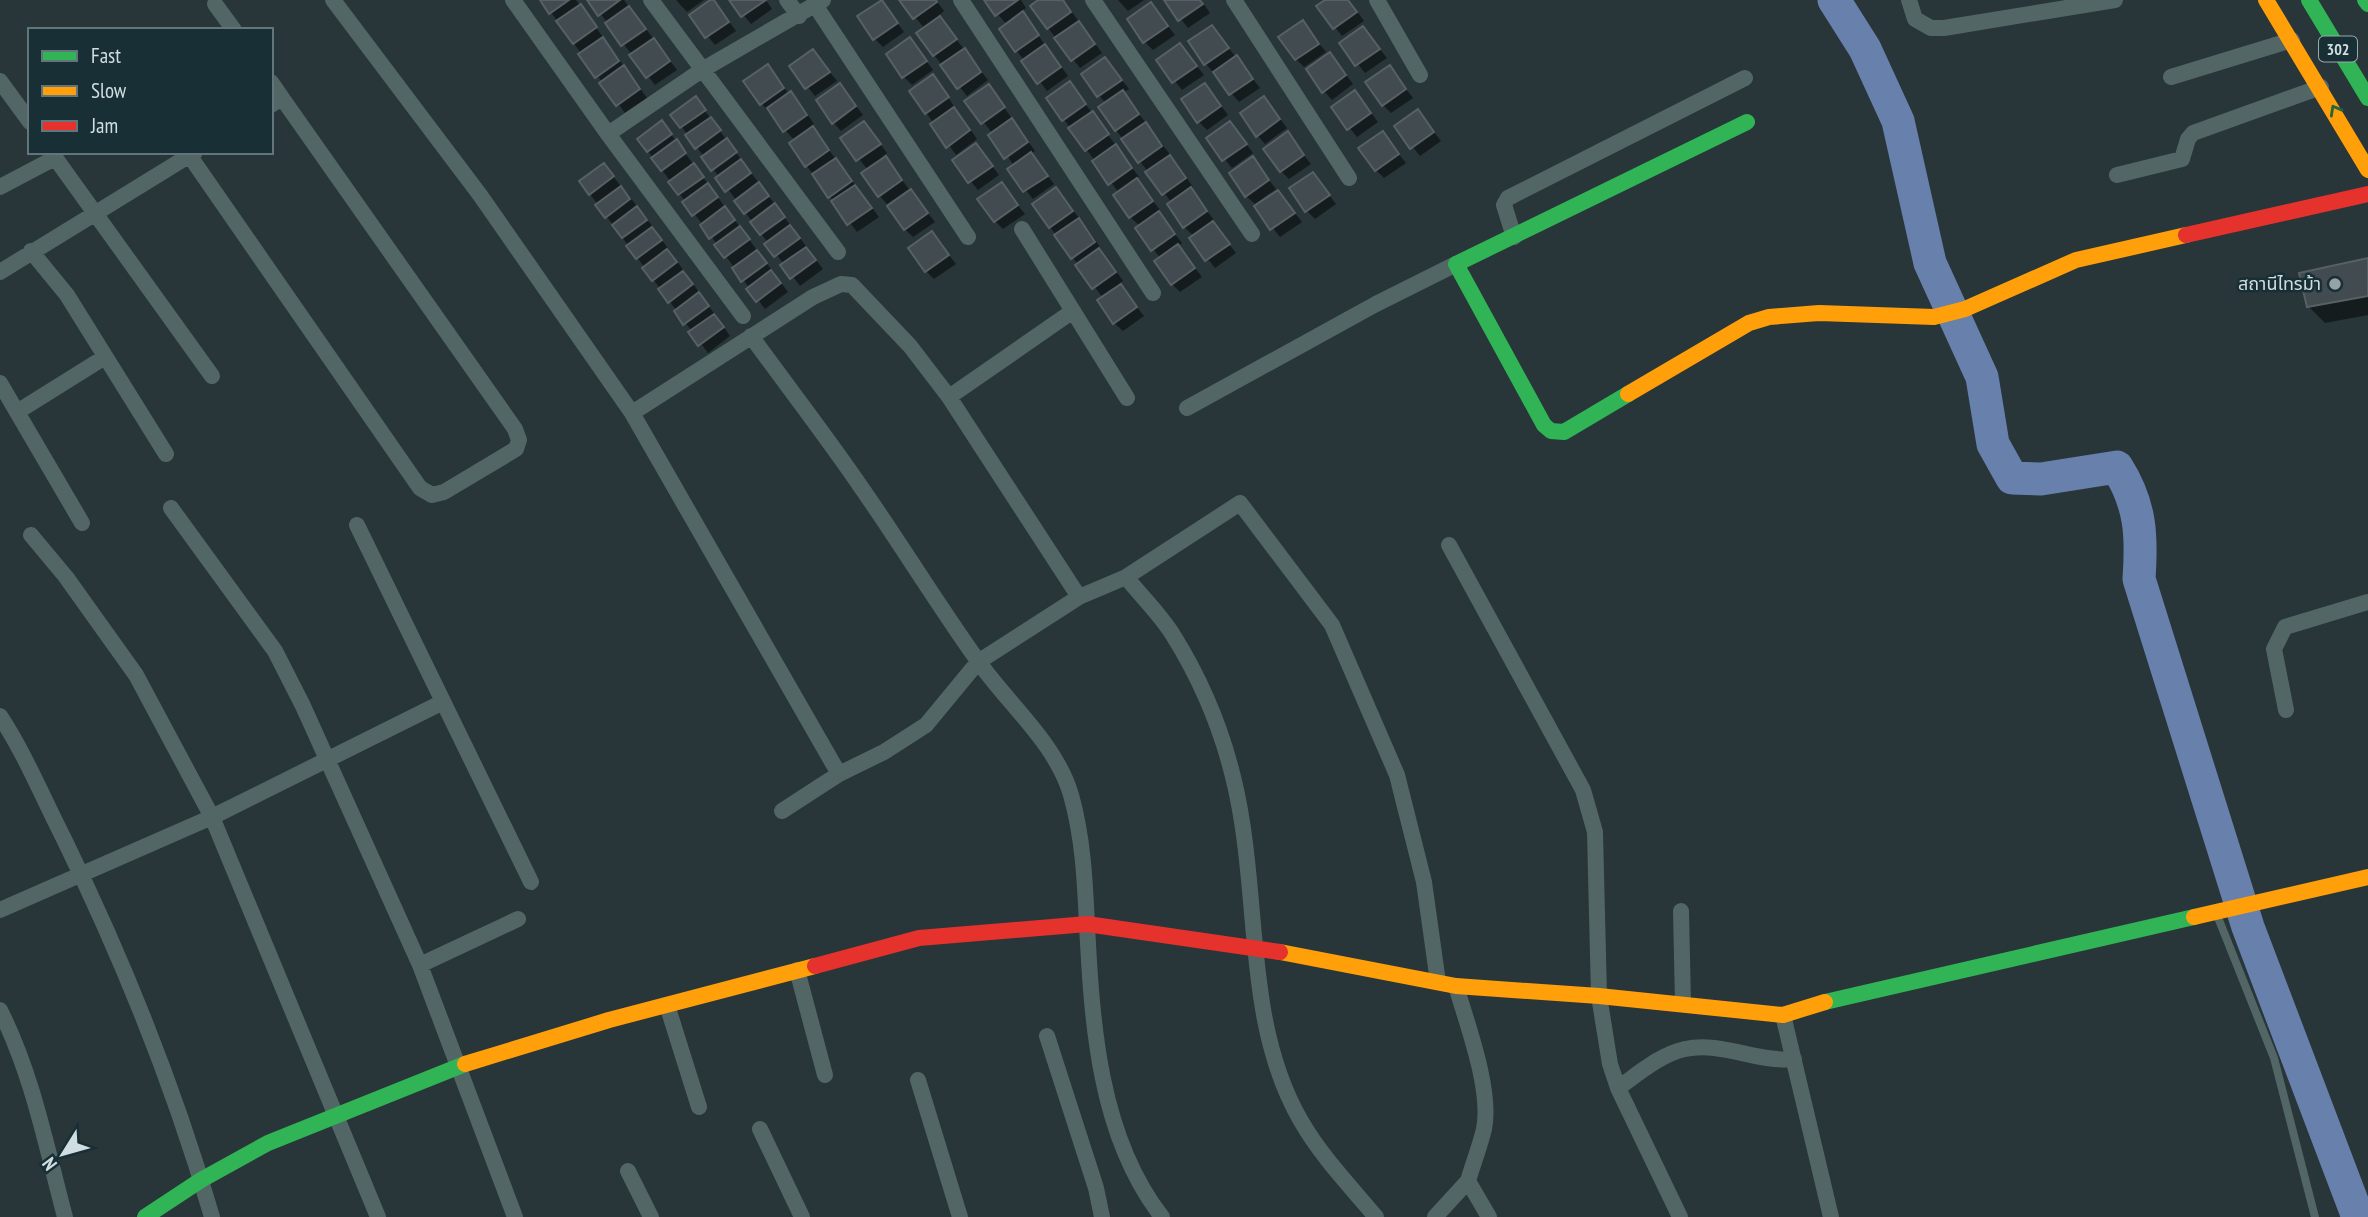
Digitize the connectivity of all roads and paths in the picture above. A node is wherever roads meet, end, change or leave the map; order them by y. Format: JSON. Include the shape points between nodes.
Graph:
{"nodes":[{"id":1,"x":333,"y":0,"type":"edge"},
{"id":2,"x":513,"y":0,"type":"edge"},
{"id":3,"x":651,"y":0,"type":"edge"},
{"id":4,"x":787,"y":0,"type":"edge"},
{"id":5,"x":961,"y":0,"type":"edge"},
{"id":6,"x":1093,"y":0,"type":"edge"},
{"id":7,"x":1377,"y":0,"type":"edge"},
{"id":8,"x":1909,"y":0,"type":"edge"},
{"id":9,"x":2115,"y":0,"type":"edge"},
{"id":10,"x":2266,"y":0,"type":"edge"},
{"id":11,"x":2309,"y":0,"type":"edge"},
{"id":12,"x":819,"y":3,"type":"edge"},
{"id":13,"x":1242,"y":3,"type":"edge"},
{"id":14,"x":215,"y":4,"type":"dead end"},
{"id":15,"x":799,"y":16,"type":"junction"},
{"id":16,"x":233,"y":28,"type":"edge"},
{"id":17,"x":2292,"y":40,"type":"junction"},
{"id":18,"x":702,"y":70,"type":"junction"},
{"id":19,"x":1420,"y":75,"type":"dead end"},
{"id":20,"x":1745,"y":78,"type":"dead end"},
{"id":21,"x":2171,"y":78,"type":"dead end"},
{"id":22,"x":0,"y":81,"type":"edge"},
{"id":23,"x":2321,"y":87,"type":"junction"},
{"id":24,"x":2368,"y":98,"type":"edge"},
{"id":25,"x":277,"y":102,"type":"edge"},
{"id":26,"x":28,"y":119,"type":"edge"},
{"id":27,"x":1747,"y":122,"type":"dead end"},
{"id":28,"x":608,"y":134,"type":"junction"},
{"id":29,"x":189,"y":154,"type":"edge"},
{"id":30,"x":192,"y":154,"type":"edge"},
{"id":31,"x":53,"y":155,"type":"edge"},
{"id":32,"x":2368,"y":170,"type":"edge"},
{"id":33,"x":2117,"y":176,"type":"dead end"},
{"id":34,"x":1349,"y":178,"type":"dead end"},
{"id":35,"x":0,"y":187,"type":"edge"},
{"id":36,"x":2368,"y":194,"type":"edge"},
{"id":37,"x":94,"y":212,"type":"junction"},
{"id":38,"x":1022,"y":229,"type":"dead end"},
{"id":39,"x":1252,"y":234,"type":"dead end"},
{"id":40,"x":968,"y":237,"type":"dead end"},
{"id":41,"x":1514,"y":237,"type":"junction"},
{"id":42,"x":31,"y":251,"type":"junction"},
{"id":43,"x":838,"y":252,"type":"dead end"},
{"id":44,"x":1457,"y":264,"type":"junction"},
{"id":45,"x":0,"y":272,"type":"edge"},
{"id":46,"x":1153,"y":293,"type":"dead end"},
{"id":47,"x":1073,"y":311,"type":"junction"},
{"id":48,"x":743,"y":316,"type":"dead end"},
{"id":49,"x":751,"y":336,"type":"junction"},
{"id":50,"x":105,"y":357,"type":"junction"},
{"id":51,"x":212,"y":376,"type":"dead end"},
{"id":52,"x":0,"y":383,"type":"edge"},
{"id":53,"x":949,"y":397,"type":"junction"},
{"id":54,"x":1127,"y":398,"type":"dead end"},
{"id":55,"x":1187,"y":408,"type":"dead end"},
{"id":56,"x":17,"y":412,"type":"junction"},
{"id":57,"x":632,"y":413,"type":"junction"},
{"id":58,"x":166,"y":454,"type":"dead end"},
{"id":59,"x":171,"y":508,"type":"dead end"},
{"id":60,"x":82,"y":523,"type":"dead end"},
{"id":61,"x":357,"y":525,"type":"dead end"},
{"id":62,"x":31,"y":536,"type":"dead end"},
{"id":63,"x":1449,"y":545,"type":"dead end"},
{"id":64,"x":1126,"y":577,"type":"junction"},
{"id":65,"x":1079,"y":597,"type":"junction"},
{"id":66,"x":2368,"y":602,"type":"edge"},
{"id":67,"x":978,"y":662,"type":"junction"},
{"id":68,"x":443,"y":702,"type":"junction"},
{"id":69,"x":2286,"y":710,"type":"dead end"},
{"id":70,"x":0,"y":716,"type":"edge"},
{"id":71,"x":328,"y":761,"type":"junction"},
{"id":72,"x":839,"y":774,"type":"junction"},
{"id":73,"x":782,"y":811,"type":"dead end"},
{"id":74,"x":212,"y":817,"type":"junction"},
{"id":75,"x":80,"y":873,"type":"junction"},
{"id":76,"x":2368,"y":877,"type":"edge"},
{"id":77,"x":531,"y":882,"type":"dead end"},
{"id":78,"x":2222,"y":908,"type":"junction"},
{"id":79,"x":0,"y":910,"type":"edge"},
{"id":80,"x":1681,"y":911,"type":"dead end"},
{"id":81,"x":518,"y":919,"type":"dead end"},
{"id":82,"x":1087,"y":924,"type":"junction"},
{"id":83,"x":1255,"y":947,"type":"junction"},
{"id":84,"x":420,"y":965,"type":"junction"},
{"id":85,"x":797,"y":970,"type":"junction"},
{"id":86,"x":1438,"y":982,"type":"junction"},
{"id":87,"x":1456,"y":986,"type":"junction"},
{"id":88,"x":1599,"y":996,"type":"junction"},
{"id":89,"x":667,"y":1004,"type":"junction"},
{"id":90,"x":1684,"y":1004,"type":"junction"},
{"id":91,"x":0,"y":1010,"type":"edge"},
{"id":92,"x":1783,"y":1015,"type":"junction"},
{"id":93,"x":1047,"y":1037,"type":"dead end"},
{"id":94,"x":1794,"y":1059,"type":"junction"},
{"id":95,"x":459,"y":1066,"type":"junction"},
{"id":96,"x":825,"y":1075,"type":"dead end"},
{"id":97,"x":918,"y":1080,"type":"dead end"},
{"id":98,"x":1618,"y":1088,"type":"junction"},
{"id":99,"x":699,"y":1107,"type":"dead end"},
{"id":100,"x":336,"y":1113,"type":"junction"},
{"id":101,"x":760,"y":1129,"type":"dead end"},
{"id":102,"x":628,"y":1171,"type":"dead end"},
{"id":103,"x":201,"y":1180,"type":"junction"},
{"id":104,"x":1468,"y":1181,"type":"junction"},
{"id":105,"x":65,"y":1217,"type":"edge"},
{"id":106,"x":145,"y":1217,"type":"edge"},
{"id":107,"x":212,"y":1217,"type":"edge"},
{"id":108,"x":378,"y":1217,"type":"edge"},
{"id":109,"x":515,"y":1217,"type":"edge"},
{"id":110,"x":650,"y":1217,"type":"edge"},
{"id":111,"x":802,"y":1217,"type":"edge"},
{"id":112,"x":960,"y":1217,"type":"edge"},
{"id":113,"x":1102,"y":1217,"type":"edge"},
{"id":114,"x":1162,"y":1217,"type":"edge"},
{"id":115,"x":1376,"y":1217,"type":"edge"},
{"id":116,"x":1436,"y":1217,"type":"edge"},
{"id":117,"x":1489,"y":1217,"type":"edge"},
{"id":118,"x":1680,"y":1217,"type":"edge"},
{"id":119,"x":1831,"y":1217,"type":"edge"},
{"id":120,"x":2315,"y":1217,"type":"edge"}],
"edges":[{"from":1,"to":57,"type":"street","via":[[480,195]]},
{"from":2,"to":28,"type":"street"},
{"from":3,"to":18,"type":"street"},
{"from":4,"to":15,"type":"street"},
{"from":5,"to":46,"type":"street"},
{"from":6,"to":39,"type":"street"},
{"from":7,"to":19,"type":"street"},
{"from":8,"to":9,"type":"street","via":[[1915,19],[1931,28],[1944,28]]},
{"from":10,"to":17,"type":"street","number":"302"},
{"from":11,"to":24,"type":"street","number":"302"},
{"from":12,"to":15,"type":"street"},
{"from":12,"to":40,"type":"street"},
{"from":13,"to":34,"type":"street"},
{"from":14,"to":16,"type":"street"},
{"from":15,"to":18,"type":"street"},
{"from":17,"to":21,"type":"street"},
{"from":17,"to":23,"type":"street","number":"302"},
{"from":18,"to":28,"type":"street"},
{"from":18,"to":43,"type":"street"},
{"from":20,"to":41,"type":"street","via":[[1508,198],[1504,205]]},
{"from":22,"to":26,"type":"street"},
{"from":32,"to":23,"type":"street","number":"302","one_way":true},
{"from":23,"to":33,"type":"street","via":[[2193,133],[2182,159]]},
{"from":25,"to":30,"type":"street","via":[[515,429],[516,449],[444,492],[432,495],[420,488]]},
{"from":27,"to":41,"type":"street"},
{"from":28,"to":48,"type":"street"},
{"from":29,"to":37,"type":"street"},
{"from":31,"to":35,"type":"street"},
{"from":31,"to":37,"type":"street"},
{"from":36,"to":44,"type":"street","via":[[2076,260],[1965,309],[1934,317],[1819,313],[1769,317],[1749,323],[1564,432],[1544,425]]},
{"from":37,"to":42,"type":"street"},
{"from":37,"to":51,"type":"street"},
{"from":38,"to":47,"type":"street"},
{"from":41,"to":44,"type":"street"},
{"from":42,"to":45,"type":"street"},
{"from":42,"to":50,"type":"street","via":[[67,295]]},
{"from":44,"to":55,"type":"street"},
{"from":47,"to":53,"type":"street"},
{"from":47,"to":54,"type":"street"},
{"from":49,"to":53,"type":"street","via":[[813,297],[841,284],[852,285],[910,346]]},
{"from":49,"to":57,"type":"street"},
{"from":49,"to":67,"type":"street","via":[[862,488]]},
{"from":50,"to":56,"type":"street"},
{"from":50,"to":58,"type":"street"},
{"from":52,"to":56,"type":"street"},
{"from":53,"to":65,"type":"street"},
{"from":56,"to":60,"type":"street"},
{"from":57,"to":72,"type":"street"},
{"from":59,"to":71,"type":"street","via":[[275,651]]},
{"from":61,"to":68,"type":"street"},
{"from":62,"to":74,"type":"street","via":[[136,675]]},
{"from":63,"to":88,"type":"street","via":[[1583,790],[1595,832]]},
{"from":64,"to":65,"type":"street"},
{"from":64,"to":83,"type":"street","via":[[1172,634],[1206,699],[1229,758],[1242,822]]},
{"from":64,"to":86,"type":"street","via":[[1240,503],[1332,625],[1396,775],[1424,882]]},
{"from":65,"to":67,"type":"street"},
{"from":66,"to":69,"type":"street","via":[[2285,627],[2274,649]]},
{"from":67,"to":72,"type":"street","via":[[926,725]]},
{"from":67,"to":82,"type":"street","via":[[1063,774],[1086,878]]},
{"from":68,"to":71,"type":"street"},
{"from":68,"to":77,"type":"street"},
{"from":70,"to":75,"type":"street"},
{"from":71,"to":74,"type":"street"},
{"from":71,"to":84,"type":"street"},
{"from":72,"to":73,"type":"street"},
{"from":74,"to":75,"type":"street"},
{"from":74,"to":100,"type":"street"},
{"from":75,"to":79,"type":"street"},
{"from":75,"to":103,"type":"street","via":[[138,998]]},
{"from":76,"to":78,"type":"street"},
{"from":78,"to":92,"type":"street"},
{"from":78,"to":120,"type":"lane","via":[[2274,1058]]},
{"from":80,"to":90,"type":"street"},
{"from":81,"to":84,"type":"street"},
{"from":82,"to":83,"type":"street"},
{"from":82,"to":85,"type":"street","via":[[919,938]]},
{"from":82,"to":114,"type":"street","via":[[1095,1043],[1124,1151],[1145,1195]]},
{"from":83,"to":86,"type":"street"},
{"from":83,"to":115,"type":"street","via":[[1268,1033],[1300,1121]]},
{"from":84,"to":95,"type":"street"},
{"from":85,"to":89,"type":"street"},
{"from":85,"to":96,"type":"street"},
{"from":86,"to":87,"type":"street"},
{"from":87,"to":88,"type":"street"},
{"from":87,"to":104,"type":"street","via":[[1481,1071],[1485,1126]]},
{"from":88,"to":90,"type":"street"},
{"from":88,"to":98,"type":"street"},
{"from":89,"to":95,"type":"street"},
{"from":89,"to":99,"type":"street"},
{"from":90,"to":92,"type":"street"},
{"from":91,"to":105,"type":"street","via":[[39,1108]]},
{"from":92,"to":94,"type":"street"},
{"from":93,"to":113,"type":"street"},
{"from":94,"to":98,"type":"street","via":[[1776,1061],[1704,1047],[1684,1049]]},
{"from":94,"to":119,"type":"street"},
{"from":95,"to":100,"type":"street"},
{"from":95,"to":109,"type":"street"},
{"from":97,"to":112,"type":"street"},
{"from":98,"to":118,"type":"street"},
{"from":100,"to":103,"type":"street"},
{"from":100,"to":108,"type":"street"},
{"from":101,"to":111,"type":"street"},
{"from":102,"to":110,"type":"street"},
{"from":103,"to":106,"type":"street"},
{"from":103,"to":107,"type":"street"},
{"from":104,"to":116,"type":"street"},
{"from":104,"to":117,"type":"street"}]}
